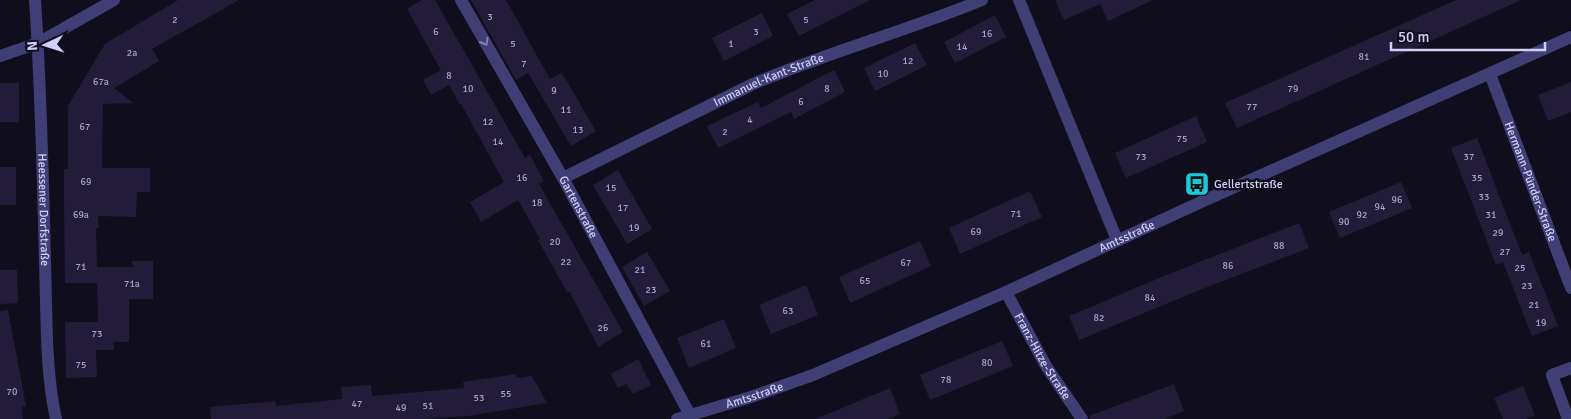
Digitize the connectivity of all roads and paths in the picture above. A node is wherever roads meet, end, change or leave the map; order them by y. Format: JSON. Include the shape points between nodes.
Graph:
{"nodes":[{"id":1,"x":35,"y":0,"type":"edge"},
{"id":2,"x":114,"y":0,"type":"edge"},
{"id":3,"x":461,"y":0,"type":"edge"},
{"id":4,"x":982,"y":0,"type":"edge"},
{"id":5,"x":1019,"y":0,"type":"edge"},
{"id":6,"x":1571,"y":37,"type":"edge"},
{"id":7,"x":38,"y":43,"type":"junction"},
{"id":8,"x":0,"y":56,"type":"edge"},
{"id":9,"x":1490,"y":74,"type":"junction"},
{"id":10,"x":563,"y":178,"type":"junction"},
{"id":11,"x":1117,"y":240,"type":"junction"},
{"id":12,"x":1571,"y":288,"type":"edge"},
{"id":13,"x":1006,"y":292,"type":"junction"},
{"id":14,"x":1571,"y":368,"type":"edge"},
{"id":15,"x":690,"y":416,"type":"junction"},
{"id":16,"x":56,"y":419,"type":"edge"},
{"id":17,"x":677,"y":419,"type":"edge"},
{"id":18,"x":1082,"y":419,"type":"edge"},
{"id":19,"x":1568,"y":419,"type":"edge"}],
"edges":[{"from":1,"to":7,"type":"street","name":"Heessener Dorfstraße"},
{"from":2,"to":7,"type":"street"},
{"from":3,"to":10,"type":"street","name":"Gartenstraße","one_way":true},
{"from":4,"to":10,"type":"street","name":"Immanuel-Kant-Straße","via":[[753,84]]},
{"from":5,"to":11,"type":"street"},
{"from":6,"to":9,"type":"street","name":"Amtsstraße"},
{"from":7,"to":8,"type":"street"},
{"from":7,"to":16,"type":"street","name":"Heessener Dorfstraße","via":[[48,341]]},
{"from":9,"to":11,"type":"street","name":"Amtsstraße"},
{"from":9,"to":12,"type":"street","name":"Hermann-Pünder-Straße"},
{"from":10,"to":15,"type":"street","name":"Gartenstraße"},
{"from":11,"to":13,"type":"street","name":"Amtsstraße"},
{"from":13,"to":15,"type":"street","name":"Amtsstraße","via":[[813,375]]},
{"from":13,"to":18,"type":"street","name":"Franz-Hitze-Straße","via":[[1046,366]]},
{"from":14,"to":19,"type":"street","via":[[1552,375]]},
{"from":15,"to":17,"type":"street","name":"Amtsstraße"}]}
